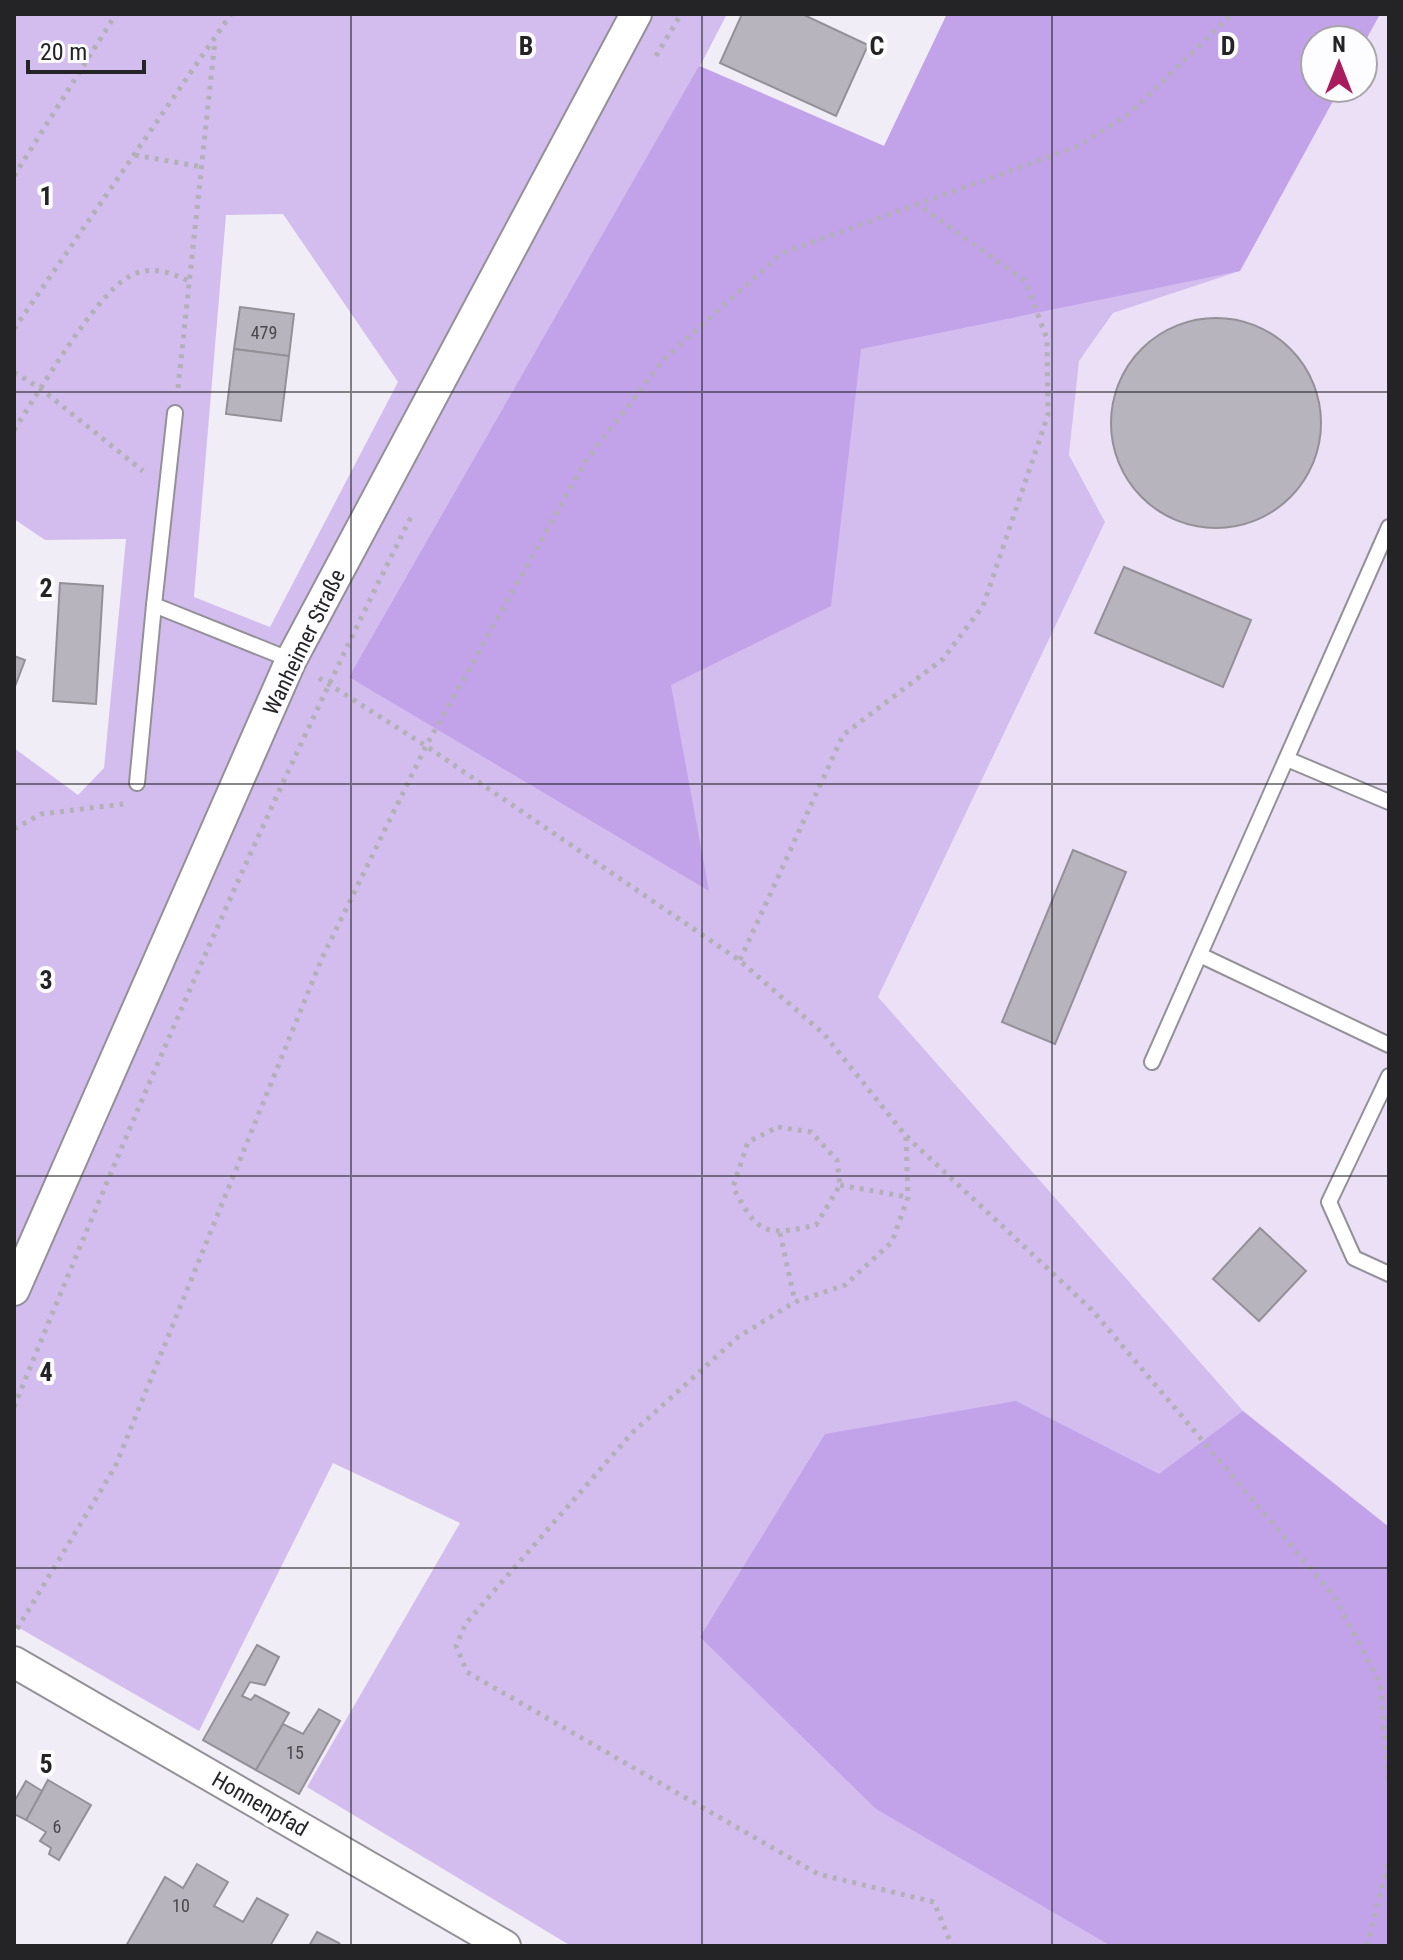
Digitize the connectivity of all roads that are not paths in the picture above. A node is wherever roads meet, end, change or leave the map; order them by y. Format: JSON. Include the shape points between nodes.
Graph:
{"nodes":[{"id":1,"x":636,"y":14,"type":"edge"},
{"id":2,"x":175,"y":413,"type":"road end"},
{"id":3,"x":1389,"y":527,"type":"edge"},
{"id":4,"x":154,"y":605,"type":"junction"},
{"id":5,"x":291,"y":660,"type":"junction"},
{"id":6,"x":1287,"y":759,"type":"junction"},
{"id":7,"x":137,"y":783,"type":"road end"},
{"id":8,"x":1389,"y":802,"type":"edge"},
{"id":9,"x":1200,"y":955,"type":"junction"},
{"id":10,"x":1389,"y":1045,"type":"edge"},
{"id":11,"x":1152,"y":1062,"type":"dead end"},
{"id":12,"x":1389,"y":1076,"type":"edge"},
{"id":13,"x":1389,"y":1274,"type":"edge"},
{"id":14,"x":14,"y":1290,"type":"edge"},
{"id":15,"x":14,"y":1662,"type":"edge"},
{"id":16,"x":505,"y":1946,"type":"edge"}],
"edges":[{"from":1,"to":5,"type":"street","name":"Wanheimer Straße"},
{"from":2,"to":4,"type":"lane"},
{"from":3,"to":6,"type":"lane"},
{"from":4,"to":5,"type":"lane"},
{"from":4,"to":7,"type":"lane"},
{"from":5,"to":14,"type":"street","name":"Wanheimer Straße"},
{"from":6,"to":8,"type":"lane"},
{"from":6,"to":9,"type":"lane"},
{"from":9,"to":10,"type":"lane"},
{"from":9,"to":11,"type":"lane"},
{"from":12,"to":13,"type":"lane","via":[[1329,1202],[1354,1258]]},
{"from":15,"to":16,"type":"street","name":"Honnenpfad"}]}
